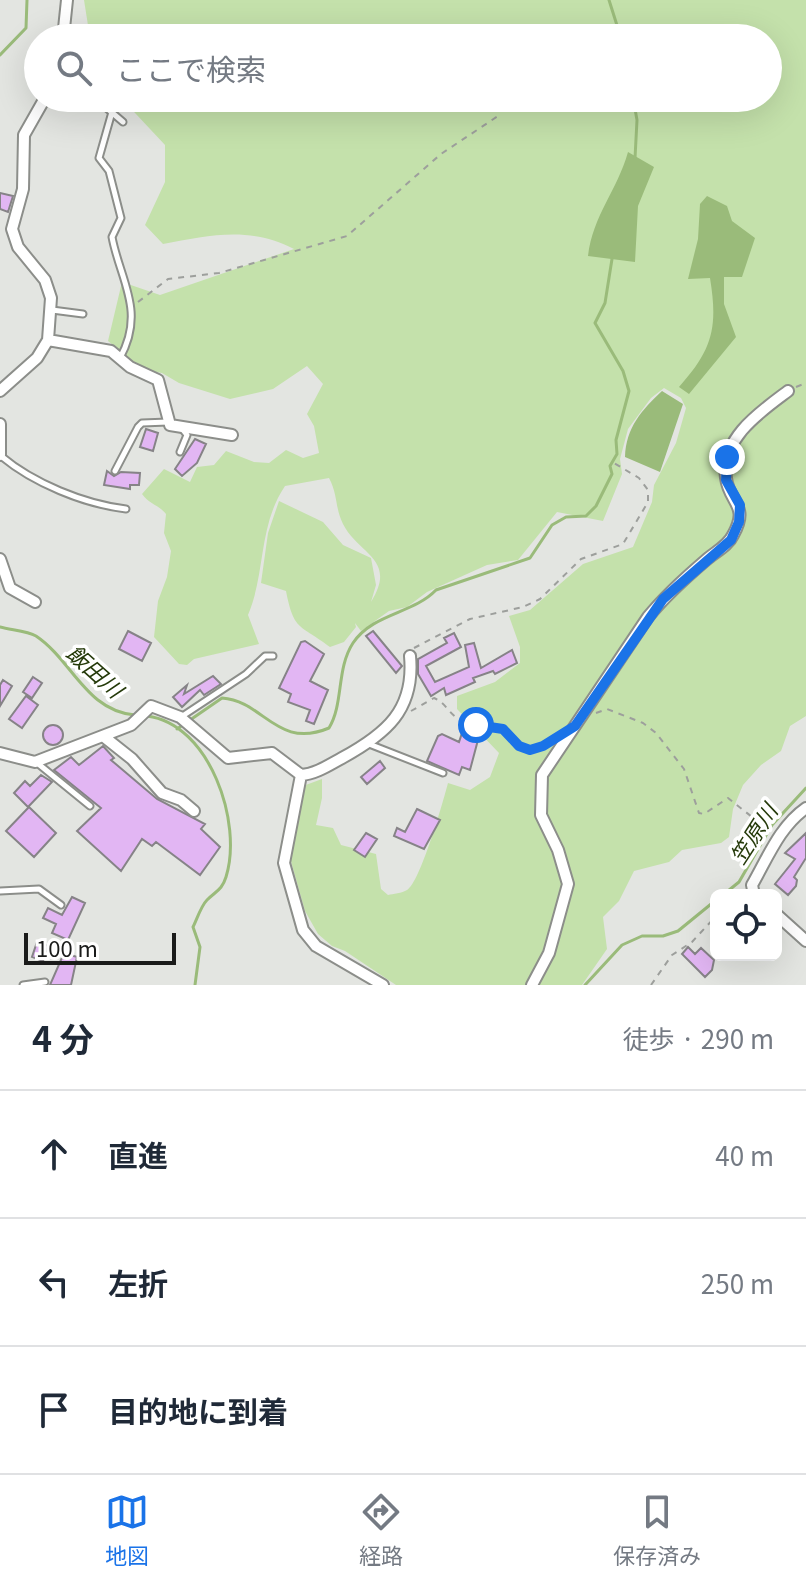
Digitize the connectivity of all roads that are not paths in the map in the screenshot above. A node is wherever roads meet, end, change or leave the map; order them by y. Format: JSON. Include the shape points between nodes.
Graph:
{"nodes":[{"id":1,"x":67,"y":0,"type":"edge"},
{"id":2,"x":64,"y":24,"type":"edge"},
{"id":3,"x":37,"y":112,"type":"edge"},
{"id":4,"x":112,"y":112,"type":"joint"},
{"id":5,"x":123,"y":122,"type":"dead end"},
{"id":6,"x":52,"y":310,"type":"junction"},
{"id":7,"x":83,"y":314,"type":"dead end"},
{"id":8,"x":48,"y":340,"type":"junction"},
{"id":9,"x":120,"y":358,"type":"junction"},
{"id":10,"x":0,"y":391,"type":"edge"},
{"id":11,"x":788,"y":391,"type":"dead end"},
{"id":12,"x":168,"y":422,"type":"junction"},
{"id":13,"x":0,"y":424,"type":"edge"},
{"id":14,"x":182,"y":429,"type":"junction"},
{"id":15,"x":232,"y":435,"type":"dead end"},
{"id":16,"x":180,"y":452,"type":"dead end"},
{"id":17,"x":0,"y":455,"type":"edge"},
{"id":18,"x":115,"y":471,"type":"dead end"},
{"id":19,"x":126,"y":509,"type":"dead end"},
{"id":20,"x":0,"y":559,"type":"edge"},
{"id":21,"x":35,"y":602,"type":"dead end"},
{"id":22,"x":273,"y":656,"type":"dead end"},
{"id":23,"x":410,"y":656,"type":"road end"},
{"id":24,"x":180,"y":717,"type":"junction"},
{"id":25,"x":103,"y":736,"type":"junction"},
{"id":26,"x":368,"y":744,"type":"junction"},
{"id":27,"x":0,"y":753,"type":"edge"},
{"id":28,"x":35,"y":762,"type":"junction"},
{"id":29,"x":443,"y":773,"type":"dead end"},
{"id":30,"x":301,"y":775,"type":"junction"},
{"id":31,"x":90,"y":806,"type":"dead end"},
{"id":32,"x":806,"y":808,"type":"edge"},
{"id":33,"x":194,"y":811,"type":"dead end"},
{"id":34,"x":753,"y":889,"type":"edge"},
{"id":35,"x":0,"y":891,"type":"edge"},
{"id":36,"x":61,"y":905,"type":"dead end"},
{"id":37,"x":782,"y":919,"type":"edge"},
{"id":38,"x":806,"y":941,"type":"edge"},
{"id":39,"x":45,"y":982,"type":"dead end"},
{"id":40,"x":23,"y":985,"type":"edge"},
{"id":41,"x":383,"y":985,"type":"edge"},
{"id":42,"x":532,"y":985,"type":"edge"}],
"edges":[{"from":1,"to":2,"type":"street"},
{"from":3,"to":6,"type":"street","via":[[24,135],[23,189],[12,229],[18,247],[45,280]]},
{"from":4,"to":5,"type":"lane"},
{"from":4,"to":9,"type":"lane","via":[[99,158],[109,171],[121,218],[112,237],[131,309]]},
{"from":6,"to":7,"type":"lane"},
{"from":6,"to":8,"type":"street"},
{"from":8,"to":9,"type":"street","via":[[111,351]]},
{"from":8,"to":10,"type":"street","via":[[37,358]]},
{"from":9,"to":12,"type":"street","via":[[158,380]]},
{"from":11,"to":42,"type":"street","via":[[754,416],[727,457],[726,480],[740,505],[731,540],[655,608],[542,775],[541,815],[568,884],[549,953]]},
{"from":12,"to":14,"type":"street"},
{"from":12,"to":18,"type":"lane","via":[[142,423]]},
{"from":13,"to":17,"type":"street"},
{"from":14,"to":15,"type":"street"},
{"from":14,"to":16,"type":"lane","via":[[187,435]]},
{"from":17,"to":19,"type":"lane","via":[[38,480]]},
{"from":20,"to":21,"type":"street","via":[[10,588]]},
{"from":22,"to":24,"type":"lane","via":[[265,656]]},
{"from":23,"to":26,"type":"street","via":[[408,696],[387,730]]},
{"from":24,"to":25,"type":"street","via":[[156,706]]},
{"from":24,"to":30,"type":"street","via":[[228,758],[272,753]]},
{"from":25,"to":28,"type":"street"},
{"from":25,"to":33,"type":"street","via":[[162,793]]},
{"from":26,"to":29,"type":"lane"},
{"from":26,"to":30,"type":"street"},
{"from":27,"to":28,"type":"street"},
{"from":28,"to":31,"type":"lane"},
{"from":30,"to":41,"type":"street","via":[[284,863],[303,930],[316,946]]},
{"from":32,"to":34,"type":"street","via":[[779,837]]},
{"from":35,"to":36,"type":"lane","via":[[39,889]]},
{"from":37,"to":38,"type":"street"},
{"from":39,"to":40,"type":"lane"}]}
